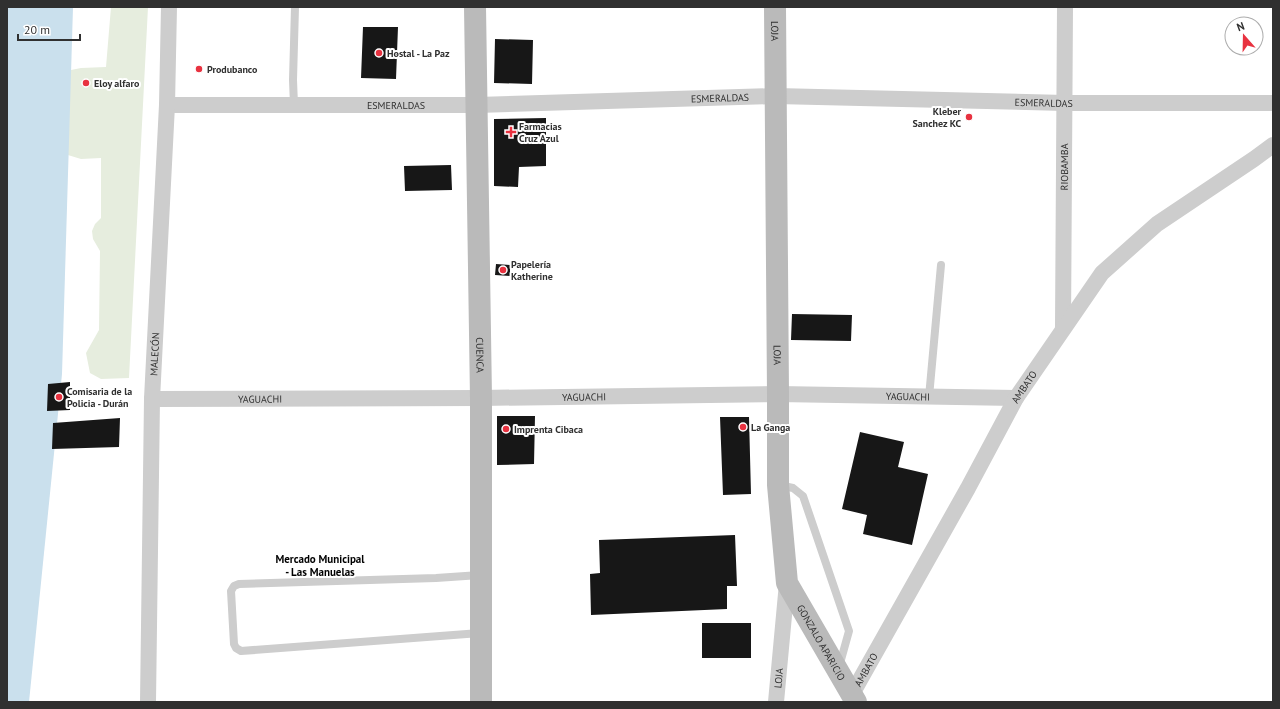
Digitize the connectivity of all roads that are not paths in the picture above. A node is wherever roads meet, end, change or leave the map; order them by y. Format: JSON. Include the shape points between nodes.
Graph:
{"nodes":[{"id":1,"x":169,"y":7,"type":"edge"},
{"id":2,"x":295,"y":7,"type":"edge"},
{"id":3,"x":475,"y":7,"type":"edge"},
{"id":4,"x":775,"y":7,"type":"edge"},
{"id":5,"x":1065,"y":7,"type":"edge"},
{"id":6,"x":776,"y":96,"type":"junction"},
{"id":7,"x":1066,"y":103,"type":"junction"},
{"id":8,"x":1273,"y":103,"type":"edge"},
{"id":9,"x":167,"y":105,"type":"junction"},
{"id":10,"x":294,"y":105,"type":"junction"},
{"id":11,"x":477,"y":105,"type":"junction"},
{"id":12,"x":1273,"y":145,"type":"edge"},
{"id":13,"x":941,"y":265,"type":"dead end"},
{"id":14,"x":1063,"y":328,"type":"junction"},
{"id":15,"x":778,"y":394,"type":"junction"},
{"id":16,"x":929,"y":397,"type":"junction"},
{"id":17,"x":481,"y":398,"type":"junction"},
{"id":18,"x":1016,"y":398,"type":"junction"},
{"id":19,"x":152,"y":399,"type":"junction"},
{"id":20,"x":778,"y":485,"type":"junction"},
{"id":21,"x":481,"y":575,"type":"junction"},
{"id":22,"x":787,"y":583,"type":"junction"},
{"id":23,"x":481,"y":633,"type":"junction"},
{"id":24,"x":838,"y":669,"type":"junction"},
{"id":25,"x":854,"y":698,"type":"edge"},
{"id":26,"x":148,"y":702,"type":"edge"},
{"id":27,"x":481,"y":702,"type":"edge"},
{"id":28,"x":776,"y":702,"type":"edge"}],
"edges":[{"from":1,"to":9,"type":"street","name":"MALECÓN"},
{"from":2,"to":10,"type":"lane"},
{"from":3,"to":11,"type":"street","name":"CUENCA"},
{"from":4,"to":6,"type":"street","name":"LOJA"},
{"from":5,"to":7,"type":"street","name":"RIOBAMBA"},
{"from":6,"to":7,"type":"street","name":"ESMERALDAS"},
{"from":6,"to":11,"type":"street","name":"ESMERALDAS"},
{"from":6,"to":15,"type":"street","name":"LOJA"},
{"from":7,"to":8,"type":"street","name":"ESMERALDAS"},
{"from":7,"to":14,"type":"street","name":"RIOBAMBA"},
{"from":9,"to":10,"type":"street","name":"ESMERALDAS"},
{"from":9,"to":19,"type":"street","name":"MALECÓN"},
{"from":10,"to":11,"type":"street","name":"ESMERALDAS"},
{"from":11,"to":17,"type":"street","name":"CUENCA"},
{"from":12,"to":14,"type":"street","name":"AMBATO","via":[[1157,224],[1102,273]]},
{"from":13,"to":16,"type":"lane"},
{"from":14,"to":18,"type":"street","name":"AMBATO"},
{"from":15,"to":16,"type":"street","name":"YAGUACHI"},
{"from":15,"to":17,"type":"street","name":"YAGUACHI"},
{"from":15,"to":20,"type":"street","name":"LOJA"},
{"from":16,"to":18,"type":"street","name":"YAGUACHI"},
{"from":17,"to":19,"type":"street","name":"YAGUACHI"},
{"from":17,"to":21,"type":"street","name":"CUENCA"},
{"from":18,"to":25,"type":"street","name":"AMBATO"},
{"from":19,"to":26,"type":"street","name":"MALECÓN"},
{"from":20,"to":22,"type":"street","name":"LOJA"},
{"from":20,"to":24,"type":"lane","via":[[794,488],[803,496],[849,631]]},
{"from":21,"to":23,"type":"street","name":"CUENCA"},
{"from":21,"to":23,"type":"lane","via":[[239,584],[231,591],[234,644],[241,651]]},
{"from":22,"to":24,"type":"street","name":"GONZALO APARICIO"},
{"from":22,"to":28,"type":"street","name":"LOJA"},
{"from":23,"to":27,"type":"street","name":"CUENCA"},
{"from":24,"to":25,"type":"street","name":"GONZALO APARICIO"}]}
